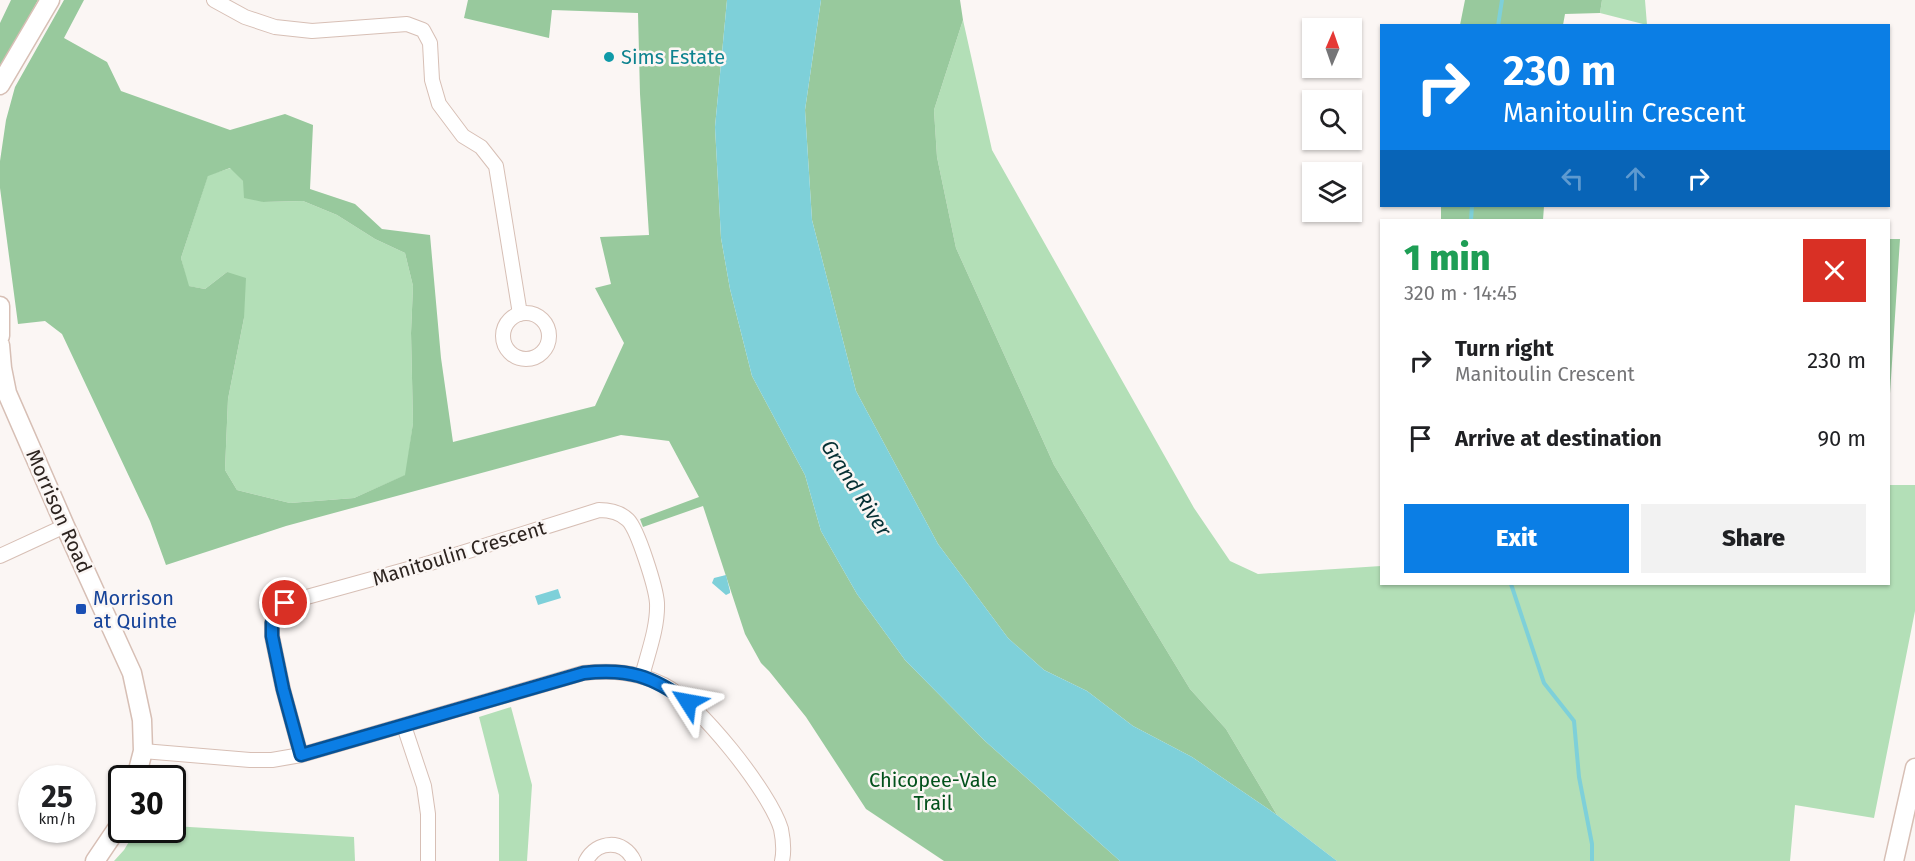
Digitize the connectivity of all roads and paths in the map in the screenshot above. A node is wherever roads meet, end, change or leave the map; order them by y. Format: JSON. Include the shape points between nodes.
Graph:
{"nodes":[{"id":1,"x":50,"y":0,"type":"edge"},
{"id":2,"x":214,"y":0,"type":"edge"},
{"id":3,"x":0,"y":85,"type":"edge"},
{"id":4,"x":0,"y":306,"type":"edge"},
{"id":5,"x":520,"y":314,"type":"dead end"},
{"id":6,"x":0,"y":336,"type":"edge"},
{"id":7,"x":0,"y":345,"type":"edge"},
{"id":8,"x":65,"y":526,"type":"junction"},
{"id":9,"x":0,"y":556,"type":"edge"},
{"id":10,"x":642,"y":676,"type":"junction"},
{"id":11,"x":404,"y":726,"type":"junction"},
{"id":12,"x":143,"y":751,"type":"junction"},
{"id":13,"x":301,"y":755,"type":"junction"},
{"id":14,"x":139,"y":765,"type":"edge"},
{"id":15,"x":1915,"y":768,"type":"edge"},
{"id":16,"x":108,"y":841,"type":"edge"},
{"id":17,"x":94,"y":861,"type":"edge"},
{"id":18,"x":428,"y":861,"type":"edge"},
{"id":19,"x":586,"y":861,"type":"edge"},
{"id":20,"x":634,"y":861,"type":"edge"},
{"id":21,"x":782,"y":861,"type":"edge"},
{"id":22,"x":1894,"y":861,"type":"edge"}],
"edges":[{"from":1,"to":3,"type":"street"},
{"from":2,"to":5,"type":"street","via":[[244,17],[275,27],[312,31],[407,24],[423,30],[430,43],[432,80],[439,104],[463,136],[481,147],[496,166]]},
{"from":4,"to":6,"type":"street"},
{"from":7,"to":8,"type":"street","name":"Morrison Road","via":[[7,393]]},
{"from":8,"to":9,"type":"street"},
{"from":8,"to":12,"type":"street","name":"Morrison Road","via":[[132,673],[142,720]]},
{"from":10,"to":11,"type":"street","via":[[609,670],[584,673]]},
{"from":10,"to":13,"type":"street","name":"Manitoulin Crescent","via":[[656,620],[654,588],[634,527],[620,514],[598,510],[285,603],[276,612],[272,636]]},
{"from":10,"to":21,"type":"street","via":[[666,686],[688,702],[730,748],[755,782],[781,829]]},
{"from":11,"to":13,"type":"street"},
{"from":11,"to":18,"type":"street","via":[[424,786]]},
{"from":12,"to":13,"type":"street","via":[[250,760]]},
{"from":12,"to":14,"type":"street","name":"Morrison Road"},
{"from":15,"to":22,"type":"street"},
{"from":16,"to":17,"type":"street"},
{"from":19,"to":20,"type":"street","via":[[595,849],[616,844]]}]}
